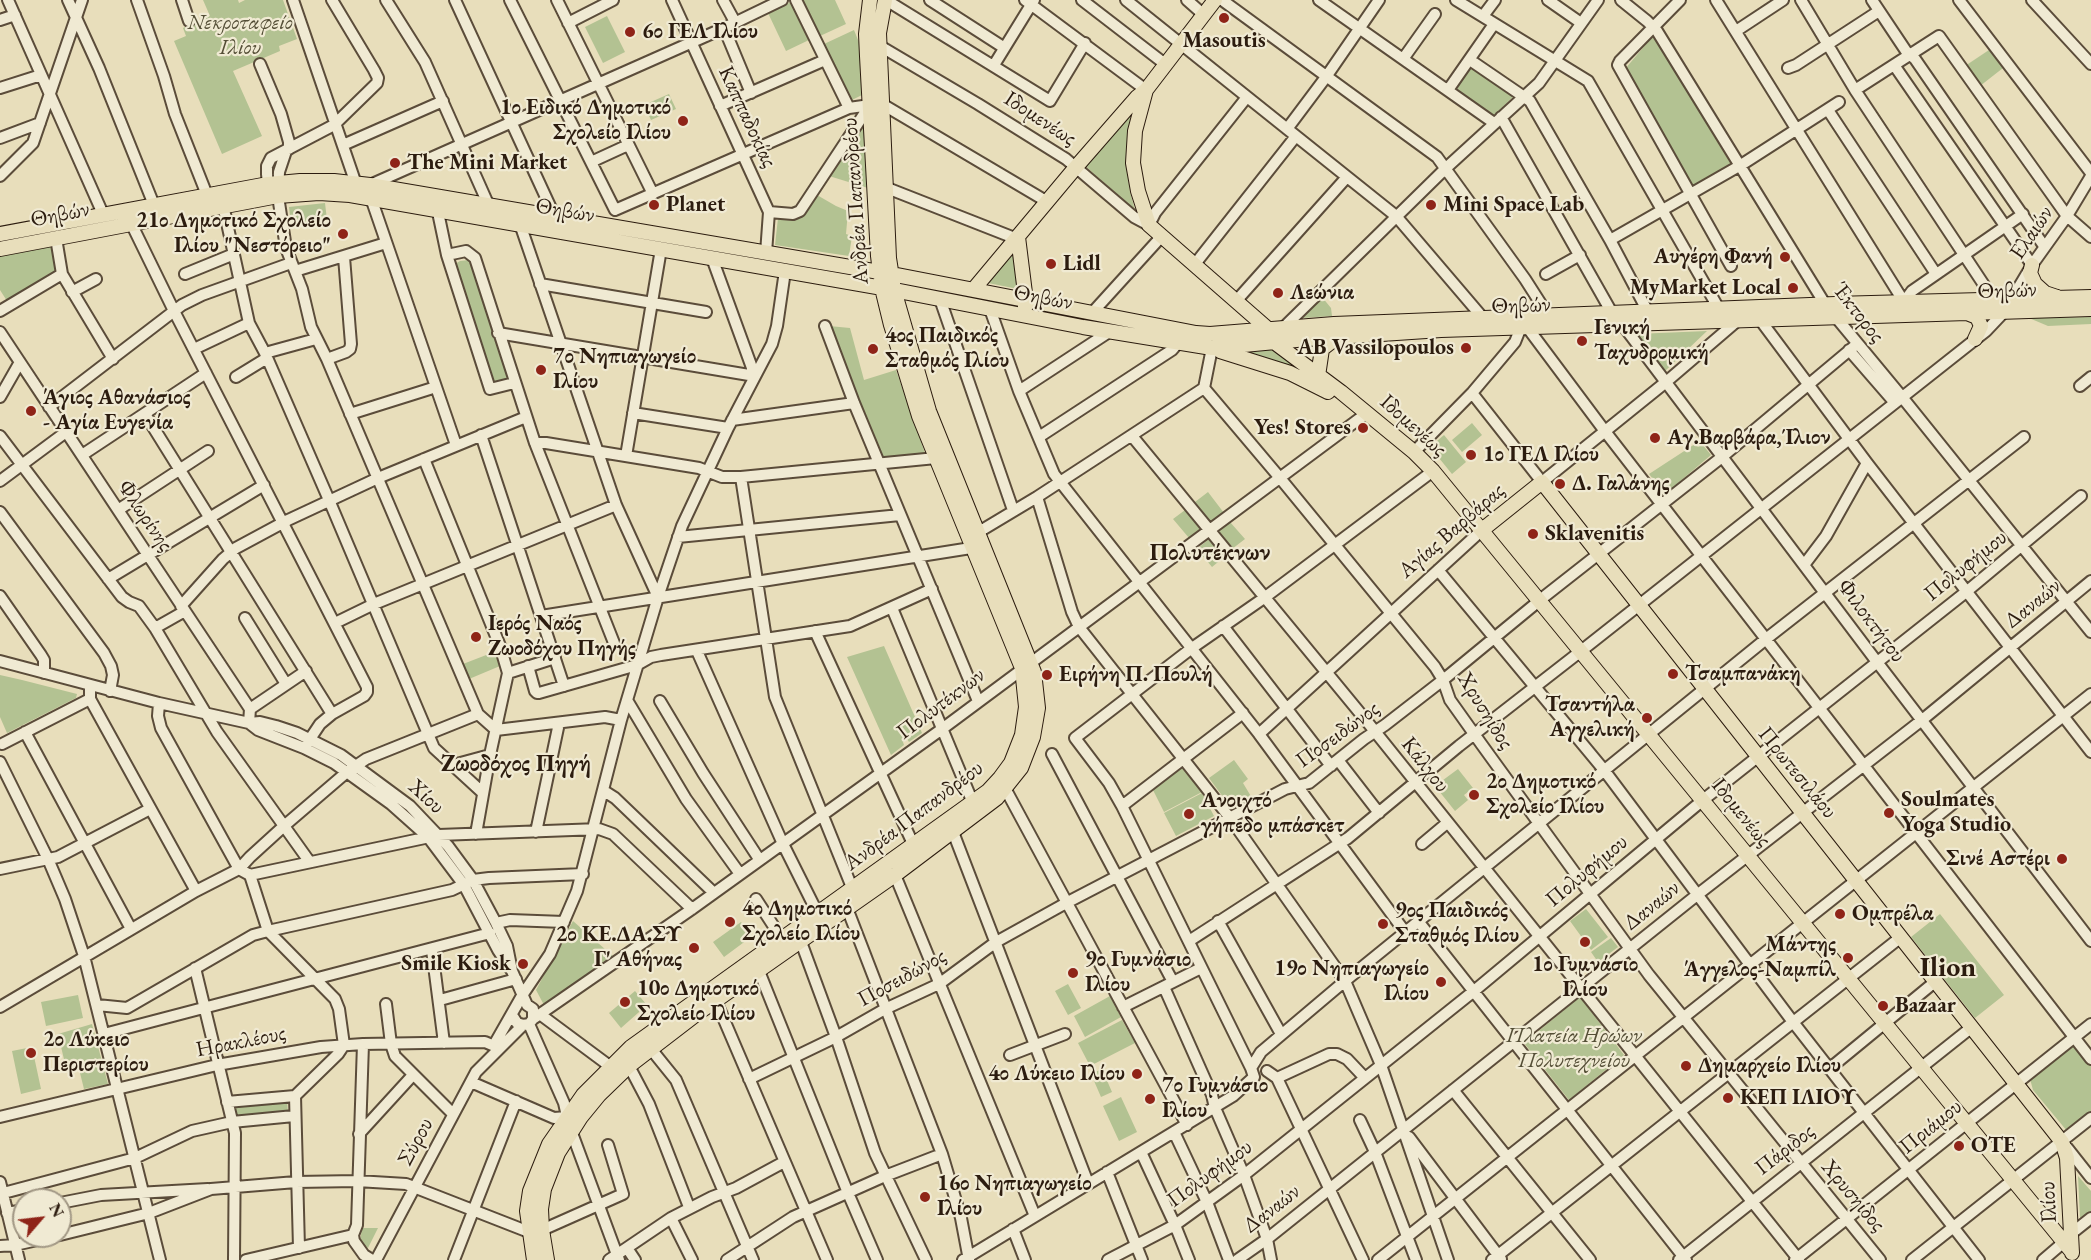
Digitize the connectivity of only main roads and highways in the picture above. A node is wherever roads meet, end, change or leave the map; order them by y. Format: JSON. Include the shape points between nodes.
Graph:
{"nodes":[{"id":1,"x":870,"y":0,"type":"edge"},
{"id":2,"x":885,"y":0,"type":"edge"},
{"id":3,"x":1215,"y":0,"type":"edge"},
{"id":4,"x":1146,"y":90,"type":"junction"},
{"id":5,"x":876,"y":105,"type":"junction"},
{"id":6,"x":275,"y":188,"type":"junction"},
{"id":7,"x":365,"y":189,"type":"junction"},
{"id":8,"x":0,"y":234,"type":"edge"},
{"id":9,"x":1018,"y":237,"type":"junction"},
{"id":10,"x":0,"y":249,"type":"edge"},
{"id":11,"x":2032,"y":265,"type":"road end"},
{"id":12,"x":886,"y":274,"type":"junction"},
{"id":13,"x":888,"y":289,"type":"junction"},
{"id":14,"x":973,"y":290,"type":"junction"},
{"id":15,"x":2091,"y":297,"type":"edge"},
{"id":16,"x":2059,"y":298,"type":"junction"},
{"id":17,"x":1026,"y":301,"type":"junction"},
{"id":18,"x":2008,"y":306,"type":"junction"},
{"id":19,"x":2091,"y":309,"type":"edge"},
{"id":20,"x":1967,"y":313,"type":"junction"},
{"id":21,"x":1024,"y":315,"type":"junction"},
{"id":22,"x":1617,"y":319,"type":"junction"},
{"id":23,"x":1274,"y":333,"type":"junction"},
{"id":24,"x":1336,"y":338,"type":"junction"},
{"id":25,"x":1975,"y":339,"type":"road end"},
{"id":26,"x":1212,"y":348,"type":"junction"},
{"id":27,"x":1318,"y":376,"type":"junction"},
{"id":28,"x":1362,"y":409,"type":"junction"},
{"id":29,"x":1542,"y":482,"type":"joint"},
{"id":30,"x":1482,"y":530,"type":"junction"},
{"id":31,"x":1026,"y":665,"type":"junction"},
{"id":32,"x":2062,"y":1142,"type":"joint"},
{"id":33,"x":535,"y":1231,"type":"junction"},
{"id":34,"x":2072,"y":1249,"type":"edge"},
{"id":35,"x":534,"y":1260,"type":"edge"},
{"id":36,"x":547,"y":1260,"type":"edge"}],
"edges":[{"from":1,"to":5,"type":"main road","name":"Ανδρέα Παπανδρέου","via":[[866,34]]},
{"from":2,"to":5,"type":"main road","name":"Ανδρέα Παπανδρέου","via":[[879,33]]},
{"from":3,"to":4,"type":"main road"},
{"from":4,"to":9,"type":"main road"},
{"from":4,"to":23,"type":"main road","name":"Ιδομενέως","via":[[1135,131],[1133,163],[1149,225]]},
{"from":5,"to":12,"type":"main road","name":"Ανδρέα Παπανδρέου"},
{"from":5,"to":12,"type":"main road","name":"Ανδρέα Παπανδρέου","via":[[886,188]]},
{"from":6,"to":7,"type":"main road","name":"Θηβών","via":[[319,193]]},
{"from":6,"to":7,"type":"main road","name":"Θηβών","via":[[315,181]]},
{"from":6,"to":8,"type":"main road","name":"Θηβών","via":[[207,195]]},
{"from":6,"to":10,"type":"main road","name":"Θηβών","via":[[223,205]]},
{"from":7,"to":12,"type":"main road","name":"Θηβών","via":[[489,206]]},
{"from":7,"to":13,"type":"main road","name":"Θηβών","via":[[440,210]]},
{"from":9,"to":14,"type":"main road"},
{"from":9,"to":17,"type":"main road"},
{"from":11,"to":16,"type":"main road","via":[[2030,273],[2035,284]]},
{"from":12,"to":13,"type":"main road","name":"Ανδρέα Παπανδρέου"},
{"from":12,"to":14,"type":"main road","name":"Θηβών"},
{"from":13,"to":21,"type":"main road","name":"Θηβών"},
{"from":13,"to":31,"type":"main road","name":"Ανδρέα Παπανδρέου","via":[[924,396]]},
{"from":13,"to":31,"type":"main road","name":"Ανδρέα Παπανδρέου","via":[[910,389],[971,548]]},
{"from":14,"to":17,"type":"main road","name":"Θηβών"},
{"from":15,"to":16,"type":"main road","name":"Θηβών"},
{"from":16,"to":18,"type":"main road","name":"Θηβών"},
{"from":17,"to":21,"type":"main road"},
{"from":17,"to":23,"type":"main road","name":"Θηβών","via":[[1196,333]]},
{"from":18,"to":19,"type":"main road","name":"Θηβών"},
{"from":18,"to":20,"type":"main road","name":"Θηβών"},
{"from":18,"to":22,"type":"main road","name":"Θηβών","via":[[1825,304],[1648,312]]},
{"from":20,"to":22,"type":"main road","name":"Θηβών","via":[[1736,322]]},
{"from":20,"to":25,"type":"main road","via":[[1977,317],[1981,326]]},
{"from":21,"to":26,"type":"main road","name":"Θηβών"},
{"from":22,"to":23,"type":"main road","name":"Θηβών","via":[[1548,315],[1334,324]]},
{"from":22,"to":24,"type":"main road","name":"Θηβών"},
{"from":23,"to":24,"type":"main road","name":"Θηβών"},
{"from":23,"to":26,"type":"main road","name":"Θηβών"},
{"from":23,"to":27,"type":"main road","name":"Ιδομενέως"},
{"from":24,"to":27,"type":"main road","via":[[1322,349]]},
{"from":26,"to":28,"type":"main road","name":"Ιδομενέως","via":[[1290,373]]},
{"from":27,"to":28,"type":"main road","name":"Ιδομενέως"},
{"from":28,"to":30,"type":"main road","name":"Ιδομενέως","via":[[1433,471]]},
{"from":29,"to":30,"type":"main road","name":"Αγίας Βαρβάρας"},
{"from":29,"to":32,"type":"main road","name":"Πρωτεσιλάου"},
{"from":30,"to":34,"type":"main road","name":"Ιδομενέως"},
{"from":31,"to":33,"type":"main road","name":"Ανδρέα Παπανδρέου","via":[[1025,722],[1011,763],[1000,778],[914,846],[631,1047],[583,1095],[549,1144],[534,1177],[527,1211]]},
{"from":31,"to":33,"type":"main road","name":"Ανδρέα Παπανδρέου","via":[[1038,696],[1036,722],[1026,758],[1006,790],[615,1079],[585,1111],[558,1153],[544,1189]]},
{"from":32,"to":34,"type":"main road","name":"Ιλίου","via":[[2067,1158]]},
{"from":33,"to":35,"type":"main road","name":"Ανδρέα Παπανδρέου"},
{"from":33,"to":36,"type":"main road","name":"Ανδρέα Παπανδρέου"}]}
